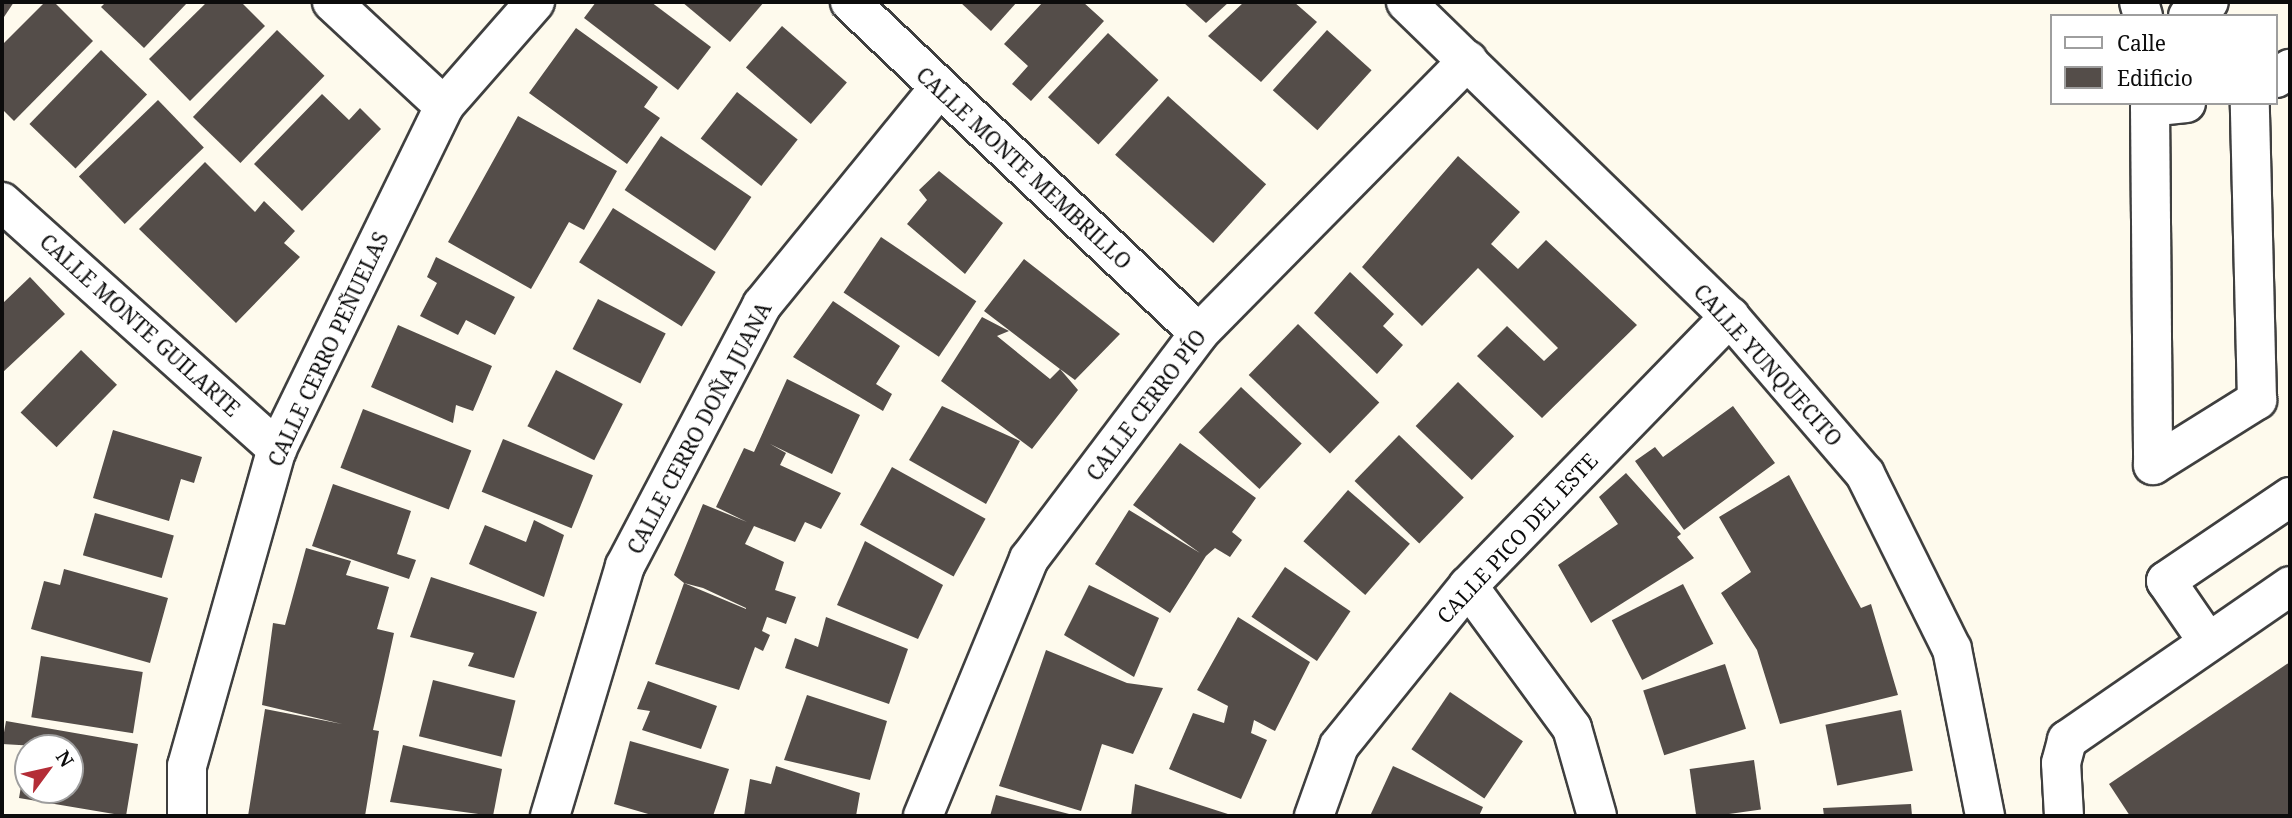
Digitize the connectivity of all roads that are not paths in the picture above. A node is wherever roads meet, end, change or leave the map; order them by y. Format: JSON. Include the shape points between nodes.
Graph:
{"nodes":[{"id":1,"x":332,"y":2,"type":"edge"},
{"id":2,"x":535,"y":2,"type":"edge"},
{"id":3,"x":850,"y":2,"type":"edge"},
{"id":4,"x":1406,"y":2,"type":"edge"},
{"id":5,"x":2209,"y":2,"type":"edge"},
{"id":6,"x":2191,"y":14,"type":"edge"},
{"id":7,"x":1468,"y":60,"type":"junction"},
{"id":8,"x":939,"y":88,"type":"junction"},
{"id":9,"x":2162,"y":105,"type":"edge"},
{"id":10,"x":2250,"y":105,"type":"edge"},
{"id":11,"x":444,"y":106,"type":"junction"},
{"id":12,"x":2,"y":202,"type":"edge"},
{"id":13,"x":1730,"y":317,"type":"junction"},
{"id":14,"x":1199,"y":333,"type":"junction"},
{"id":15,"x":277,"y":449,"type":"junction"},
{"id":16,"x":2290,"y":497,"type":"edge"},
{"id":17,"x":1468,"y":586,"type":"junction"},
{"id":18,"x":2290,"y":586,"type":"edge"},
{"id":19,"x":2208,"y":642,"type":"junction"},
{"id":20,"x":187,"y":816,"type":"edge"},
{"id":21,"x":550,"y":816,"type":"edge"},
{"id":22,"x":923,"y":816,"type":"edge"},
{"id":23,"x":1314,"y":816,"type":"edge"},
{"id":24,"x":1597,"y":816,"type":"edge"},
{"id":25,"x":1985,"y":816,"type":"edge"},
{"id":26,"x":2064,"y":816,"type":"edge"}],
"edges":[{"from":1,"to":11,"type":"street"},
{"from":2,"to":11,"type":"street","name":"CALLE CERRO PEÑUELAS"},
{"from":3,"to":8,"type":"street","name":"CALLE MONTE MEMBRILLO"},
{"from":4,"to":7,"type":"street","name":"CALLE YUNQUECITO"},
{"from":5,"to":6,"type":"street"},
{"from":7,"to":13,"type":"street","name":"CALLE YUNQUECITO"},
{"from":7,"to":14,"type":"street","name":"CALLE CERRO PÍO"},
{"from":8,"to":14,"type":"street","name":"CALLE MONTE MEMBRILLO"},
{"from":8,"to":21,"type":"street","name":"CALLE CERRO DOÑA JUANA","via":[[755,317],[625,566]]},
{"from":9,"to":10,"type":"street","via":[[2153,465],[2257,400]]},
{"from":11,"to":15,"type":"street","name":"CALLE CERRO PEÑUELAS"},
{"from":12,"to":15,"type":"street","name":"CALLE MONTE GUILARTE"},
{"from":13,"to":17,"type":"street","name":"CALLE PICO DEL ESTE"},
{"from":13,"to":25,"type":"street","name":"CALLE YUNQUECITO","via":[[1865,474],[1952,649]]},
{"from":14,"to":22,"type":"street","name":"CALLE CERRO PÍO","via":[[1029,559]]},
{"from":15,"to":20,"type":"street","name":"CALLE CERRO PEÑUELAS","via":[[187,766]]},
{"from":16,"to":19,"type":"street","via":[[2166,581]]},
{"from":17,"to":23,"type":"street","name":"CALLE PICO DEL ESTE","via":[[1339,746]]},
{"from":17,"to":24,"type":"street","via":[[1572,728]]},
{"from":18,"to":19,"type":"street"},
{"from":19,"to":26,"type":"street","via":[[2067,740]]}]}
